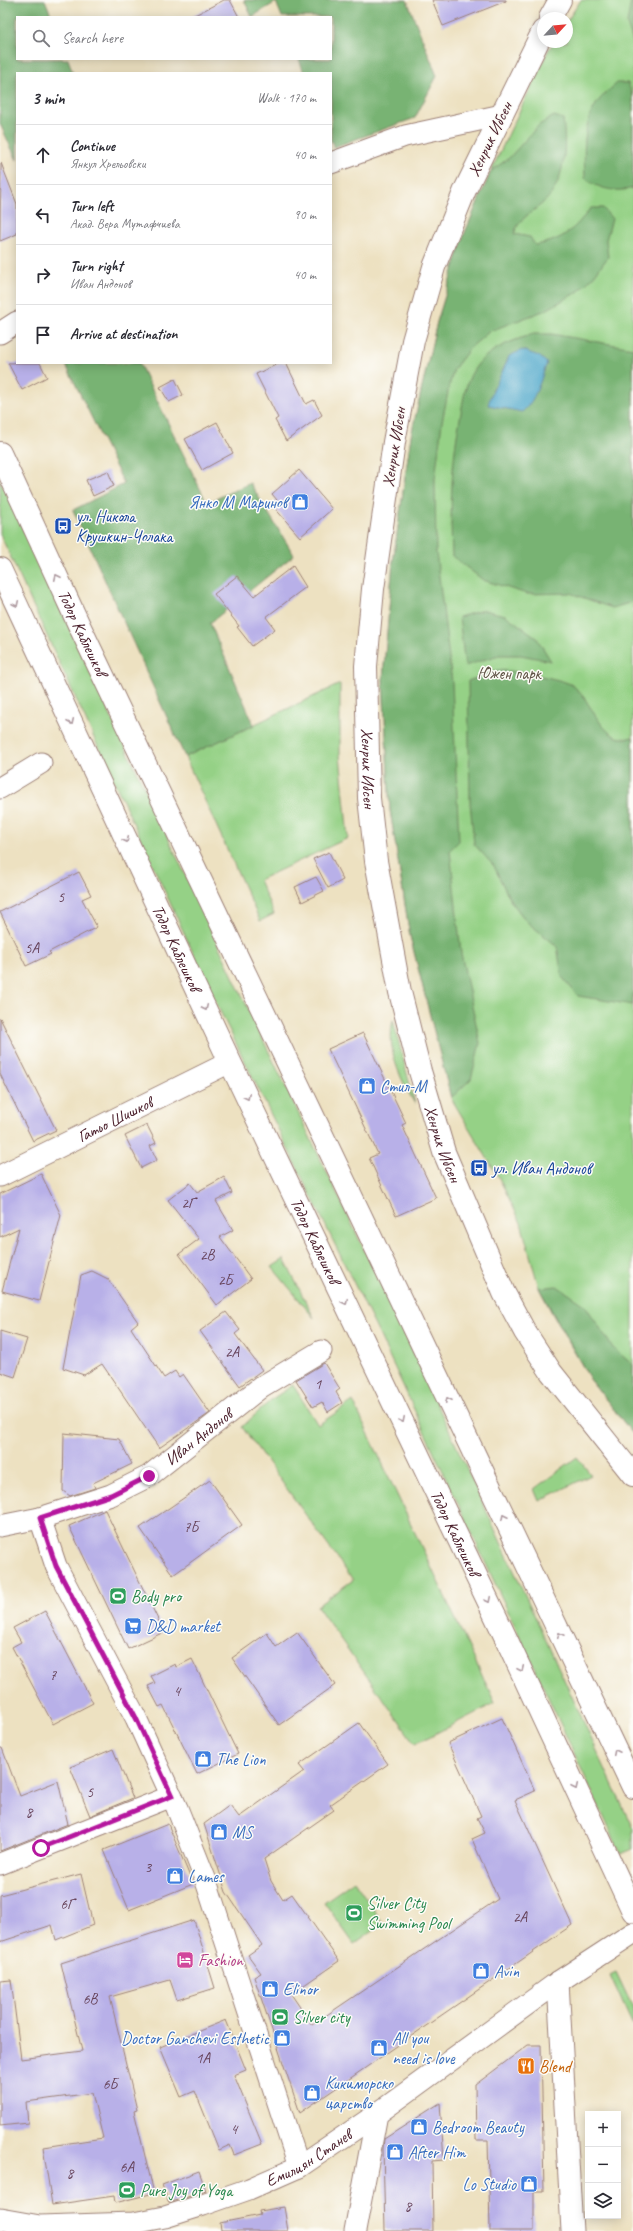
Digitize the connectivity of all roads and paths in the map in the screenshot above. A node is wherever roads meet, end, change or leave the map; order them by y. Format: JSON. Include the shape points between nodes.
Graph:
{"nodes":[{"id":1,"x":560,"y":0,"type":"edge"},
{"id":2,"x":553,"y":12,"type":"edge"},
{"id":3,"x":537,"y":43,"type":"edge"},
{"id":4,"x":502,"y":115,"type":"junction"},
{"id":5,"x":332,"y":162,"type":"edge"},
{"id":6,"x":16,"y":323,"type":"edge"},
{"id":7,"x":0,"y":333,"type":"edge"},
{"id":8,"x":0,"y":453,"type":"edge"},
{"id":9,"x":0,"y":569,"type":"edge"},
{"id":10,"x":41,"y":763,"type":"dead end"},
{"id":11,"x":0,"y":788,"type":"edge"},
{"id":12,"x":230,"y":1062,"type":"junction"},
{"id":13,"x":0,"y":1176,"type":"edge"},
{"id":14,"x":321,"y":1351,"type":"dead end"},
{"id":15,"x":633,"y":1475,"type":"edge"},
{"id":16,"x":40,"y":1518,"type":"junction"},
{"id":17,"x":0,"y":1526,"type":"edge"},
{"id":18,"x":633,"y":1787,"type":"edge"},
{"id":19,"x":172,"y":1796,"type":"junction"},
{"id":20,"x":0,"y":1864,"type":"edge"},
{"id":21,"x":633,"y":1911,"type":"edge"},
{"id":22,"x":633,"y":1933,"type":"edge"},
{"id":23,"x":558,"y":1982,"type":"junction"},
{"id":24,"x":377,"y":2114,"type":"junction"},
{"id":25,"x":299,"y":2167,"type":"junction"},
{"id":26,"x":0,"y":2219,"type":"edge"},
{"id":27,"x":355,"y":2231,"type":"edge"},
{"id":28,"x":572,"y":2231,"type":"edge"}],
"edges":[{"from":1,"to":2,"type":"main road"},
{"from":3,"to":4,"type":"main road","name":"Хенрик Ибсен"},
{"from":4,"to":5,"type":"street","via":[[405,136]]},
{"from":4,"to":15,"type":"main road","name":"Хенрик Ибсен","via":[[465,190],[434,267],[413,341],[394,442],[373,589],[366,666],[369,798],[376,861],[400,992],[444,1152],[498,1281],[525,1332],[551,1372]]},
{"from":6,"to":7,"type":"street"},
{"from":18,"to":8,"type":"main road","name":"Тодор Каблешков","one_way":true,"via":[[79,625]]},
{"from":9,"to":12,"type":"main road","name":"Тодор Каблешков","one_way":true},
{"from":10,"to":11,"type":"street"},
{"from":12,"to":13,"type":"street","name":"Гатьо Шишков"},
{"from":12,"to":21,"type":"main road","name":"Тодор Каблешков","one_way":true,"via":[[504,1634]]},
{"from":14,"to":16,"type":"street","name":"Иван Андонов","via":[[261,1387],[149,1476],[111,1495]]},
{"from":16,"to":17,"type":"street","name":"Иван Андонов"},
{"from":16,"to":19,"type":"street","via":[[56,1566],[136,1718]]},
{"from":19,"to":20,"type":"street"},
{"from":19,"to":25,"type":"street","via":[[206,1881]]},
{"from":22,"to":23,"type":"street","name":"Емилиян Станев"},
{"from":23,"to":24,"type":"street","name":"Емилиян Станев"},
{"from":23,"to":28,"type":"street"},
{"from":24,"to":25,"type":"street","name":"Емилиян Станев"},
{"from":24,"to":27,"type":"street"},
{"from":25,"to":26,"type":"street","name":"Емилиян Станев","via":[[249,2189],[203,2205],[165,2217],[133,2223],[40,2226]]}]}
